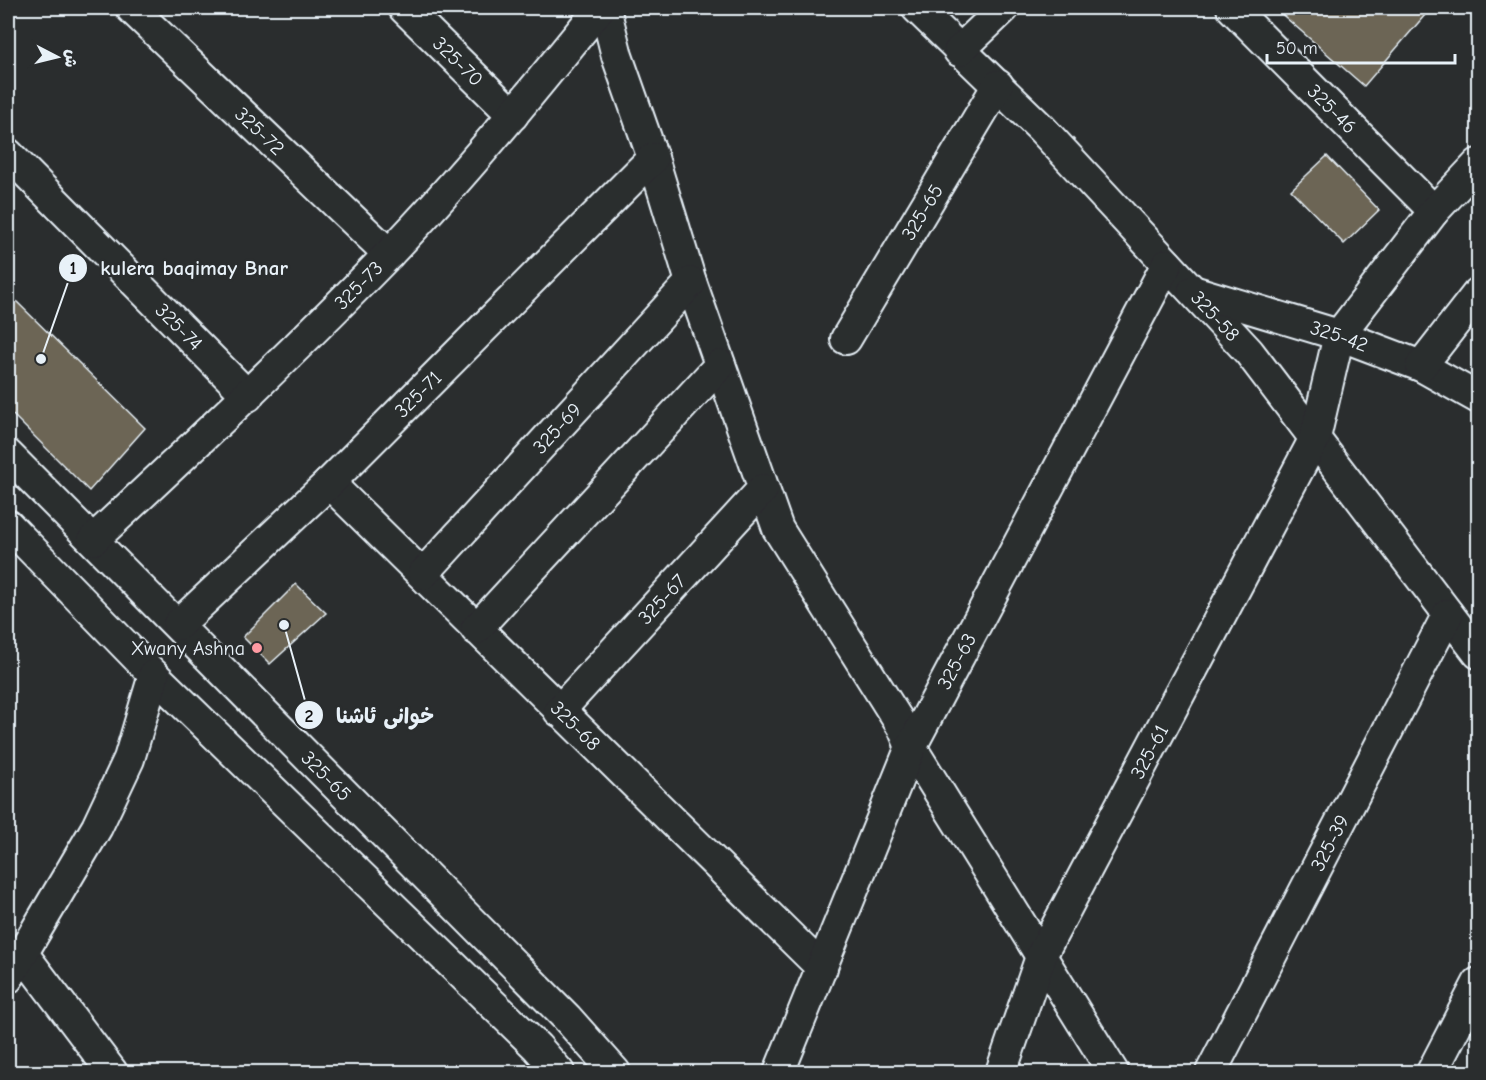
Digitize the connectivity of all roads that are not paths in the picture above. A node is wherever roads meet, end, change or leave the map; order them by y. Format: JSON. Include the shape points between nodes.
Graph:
{"nodes":[{"id":1,"x":131,"y":8,"type":"edge"},
{"id":2,"x":404,"y":8,"type":"edge"},
{"id":3,"x":600,"y":8,"type":"edge"},
{"id":4,"x":605,"y":8,"type":"edge"},
{"id":5,"x":917,"y":8,"type":"edge"},
{"id":6,"x":1004,"y":8,"type":"edge"},
{"id":7,"x":1232,"y":8,"type":"edge"},
{"id":8,"x":959,"y":51,"type":"junction"},
{"id":9,"x":998,"y":85,"type":"junction"},
{"id":10,"x":513,"y":115,"type":"junction"},
{"id":11,"x":8,"y":154,"type":"edge"},
{"id":12,"x":653,"y":158,"type":"junction"},
{"id":13,"x":1479,"y":164,"type":"edge"},
{"id":14,"x":1434,"y":211,"type":"junction"},
{"id":15,"x":389,"y":254,"type":"junction"},
{"id":16,"x":1167,"y":264,"type":"junction"},
{"id":17,"x":691,"y":282,"type":"junction"},
{"id":18,"x":1192,"y":290,"type":"junction"},
{"id":19,"x":1479,"y":293,"type":"edge"},
{"id":20,"x":1339,"y":334,"type":"junction"},
{"id":21,"x":846,"y":339,"type":"dead end"},
{"id":22,"x":720,"y":365,"type":"junction"},
{"id":23,"x":1421,"y":366,"type":"junction"},
{"id":24,"x":248,"y":396,"type":"junction"},
{"id":25,"x":1479,"y":398,"type":"edge"},
{"id":26,"x":1315,"y":438,"type":"junction"},
{"id":27,"x":8,"y":455,"type":"edge"},
{"id":28,"x":329,"y":483,"type":"junction"},
{"id":29,"x":763,"y":489,"type":"junction"},
{"id":30,"x":8,"y":528,"type":"edge"},
{"id":31,"x":93,"y":540,"type":"junction"},
{"id":32,"x":423,"y":574,"type":"junction"},
{"id":33,"x":1449,"y":614,"type":"junction"},
{"id":34,"x":178,"y":625,"type":"junction"},
{"id":35,"x":476,"y":629,"type":"junction"},
{"id":36,"x":1479,"y":653,"type":"edge"},
{"id":37,"x":153,"y":675,"type":"junction"},
{"id":38,"x":559,"y":711,"type":"junction"},
{"id":39,"x":911,"y":747,"type":"junction"},
{"id":40,"x":1042,"y":954,"type":"junction"},
{"id":41,"x":15,"y":966,"type":"edge"},
{"id":42,"x":822,"y":968,"type":"junction"},
{"id":43,"x":1479,"y":983,"type":"edge"},
{"id":44,"x":567,"y":1018,"type":"junction"},
{"id":45,"x":537,"y":1047,"type":"junction"},
{"id":46,"x":112,"y":1072,"type":"edge"},
{"id":47,"x":559,"y":1072,"type":"edge"},
{"id":48,"x":615,"y":1072,"type":"edge"},
{"id":49,"x":779,"y":1072,"type":"edge"},
{"id":50,"x":1001,"y":1072,"type":"edge"},
{"id":51,"x":1113,"y":1072,"type":"edge"},
{"id":52,"x":1211,"y":1072,"type":"edge"},
{"id":53,"x":1432,"y":1072,"type":"edge"}],
"edges":[{"from":1,"to":15,"type":"street","name":"325-72"},
{"from":2,"to":10,"type":"street","name":"325-70"},
{"from":3,"to":10,"type":"street","name":"325-73"},
{"from":4,"to":12,"type":"street","via":[[617,56]]},
{"from":5,"to":8,"type":"street","name":"325-58"},
{"from":6,"to":8,"type":"street"},
{"from":7,"to":14,"type":"street","name":"325-46"},
{"from":8,"to":9,"type":"street","name":"325-58"},
{"from":9,"to":16,"type":"street","name":"325-58"},
{"from":9,"to":21,"type":"street","name":"325-65"},
{"from":10,"to":15,"type":"street","name":"325-73"},
{"from":11,"to":24,"type":"street","name":"325-74"},
{"from":12,"to":17,"type":"street"},
{"from":12,"to":28,"type":"street","name":"325-71"},
{"from":13,"to":14,"type":"street"},
{"from":14,"to":20,"type":"street"},
{"from":15,"to":24,"type":"street","name":"325-73"},
{"from":16,"to":18,"type":"street","name":"325-58"},
{"from":16,"to":39,"type":"street","name":"325-63"},
{"from":17,"to":22,"type":"street"},
{"from":17,"to":32,"type":"street","name":"325-69"},
{"from":18,"to":20,"type":"street","name":"325-42"},
{"from":18,"to":26,"type":"street","name":"325-58","via":[[1249,352]]},
{"from":19,"to":23,"type":"street"},
{"from":20,"to":23,"type":"street","name":"325-42"},
{"from":20,"to":26,"type":"street","name":"325-61"},
{"from":22,"to":29,"type":"street"},
{"from":22,"to":35,"type":"street"},
{"from":23,"to":25,"type":"street","name":"325-42"},
{"from":24,"to":31,"type":"street","name":"325-73"},
{"from":26,"to":33,"type":"street","name":"325-58"},
{"from":26,"to":40,"type":"street","name":"325-61"},
{"from":27,"to":31,"type":"street","name":"325-65"},
{"from":28,"to":32,"type":"street","name":"325-68"},
{"from":28,"to":34,"type":"street","name":"325-71"},
{"from":29,"to":38,"type":"street","name":"325-67"},
{"from":29,"to":39,"type":"street","via":[[778,529],[903,728]]},
{"from":30,"to":37,"type":"street"},
{"from":31,"to":34,"type":"street","name":"325-65"},
{"from":32,"to":35,"type":"street","name":"325-68"},
{"from":33,"to":36,"type":"street","name":"325-58"},
{"from":33,"to":52,"type":"street","name":"325-39"},
{"from":34,"to":44,"type":"street","name":"325-65"},
{"from":35,"to":38,"type":"street","name":"325-68"},
{"from":37,"to":41,"type":"street","via":[[129,759],[97,827]]},
{"from":37,"to":45,"type":"street"},
{"from":38,"to":42,"type":"street","name":"325-68"},
{"from":39,"to":40,"type":"street"},
{"from":39,"to":42,"type":"street","name":"325-63"},
{"from":40,"to":50,"type":"street","name":"325-61"},
{"from":40,"to":51,"type":"street"},
{"from":41,"to":46,"type":"street"},
{"from":42,"to":49,"type":"street","name":"325-63"},
{"from":43,"to":53,"type":"street"},
{"from":44,"to":45,"type":"street"},
{"from":44,"to":48,"type":"street","name":"325-65"},
{"from":45,"to":47,"type":"street"}]}
